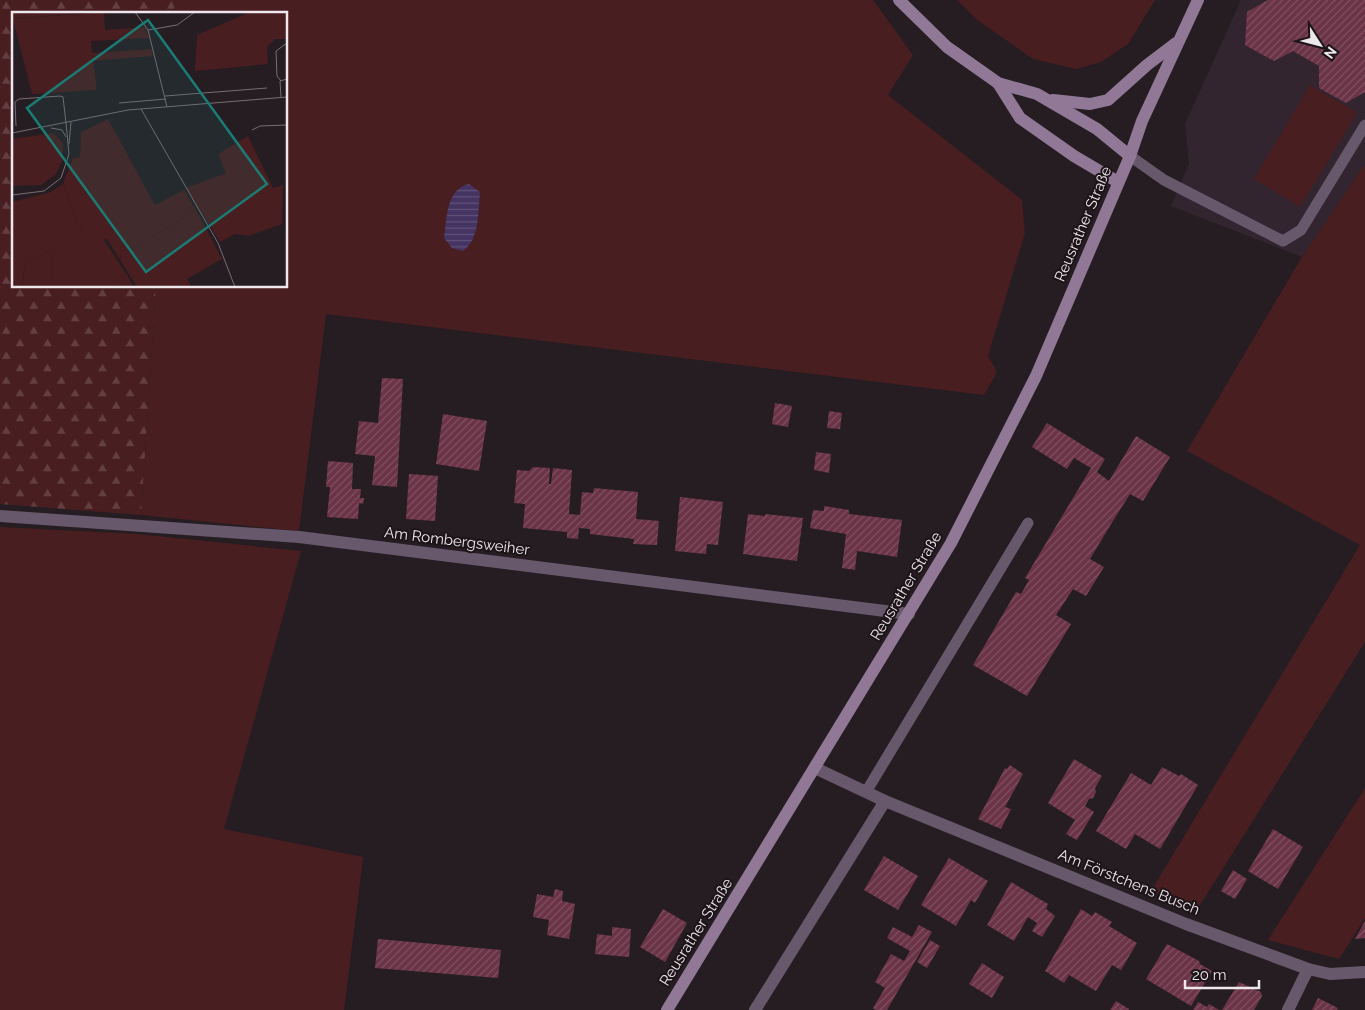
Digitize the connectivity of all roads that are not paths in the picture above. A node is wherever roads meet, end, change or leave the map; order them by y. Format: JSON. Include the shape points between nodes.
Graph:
{"nodes":[{"id":1,"x":898,"y":0,"type":"edge"},
{"id":2,"x":1198,"y":0,"type":"edge"},
{"id":3,"x":1178,"y":41,"type":"junction"},
{"id":4,"x":998,"y":83,"type":"junction"},
{"id":5,"x":1047,"y":99,"type":"junction"},
{"id":6,"x":1365,"y":125,"type":"edge"},
{"id":7,"x":1130,"y":156,"type":"junction"},
{"id":8,"x":1118,"y":182,"type":"junction"},
{"id":9,"x":0,"y":516,"type":"edge"},
{"id":10,"x":1028,"y":523,"type":"dead end"},
{"id":11,"x":909,"y":614,"type":"junction"},
{"id":12,"x":815,"y":768,"type":"junction"},
{"id":13,"x":866,"y":792,"type":"junction"},
{"id":14,"x":885,"y":801,"type":"junction"},
{"id":15,"x":1308,"y":969,"type":"junction"},
{"id":16,"x":1365,"y":972,"type":"edge"},
{"id":17,"x":667,"y":1010,"type":"edge"},
{"id":18,"x":755,"y":1010,"type":"edge"},
{"id":19,"x":1288,"y":1010,"type":"edge"}],
"edges":[{"from":1,"to":4,"type":"main road","via":[[947,47]]},
{"from":2,"to":3,"type":"main road","name":"Reusrather Straße"},
{"from":3,"to":5,"type":"main road","via":[[1108,100],[1090,104]]},
{"from":3,"to":7,"type":"main road","name":"Reusrather Straße"},
{"from":4,"to":5,"type":"main road"},
{"from":4,"to":8,"type":"main road","via":[[1020,118]]},
{"from":5,"to":7,"type":"main road","via":[[1097,129]]},
{"from":6,"to":7,"type":"lane","via":[[1301,230],[1283,241],[1164,180]]},
{"from":7,"to":8,"type":"main road","name":"Reusrather Straße"},
{"from":8,"to":11,"type":"main road","name":"Reusrather Straße","via":[[1024,400],[951,543]]},
{"from":9,"to":11,"type":"street","name":"Am Rombergsweiher","via":[[299,537]]},
{"from":10,"to":13,"type":"lane"},
{"from":11,"to":12,"type":"main road","name":"Reusrather Straße"},
{"from":12,"to":13,"type":"street","name":"Am Förstchens Busch"},
{"from":12,"to":17,"type":"main road","name":"Reusrather Straße"},
{"from":13,"to":14,"type":"street","name":"Am Förstchens Busch"},
{"from":14,"to":15,"type":"street","name":"Am Förstchens Busch","via":[[1186,924]]},
{"from":14,"to":18,"type":"street"},
{"from":15,"to":16,"type":"street","name":"Am Förstchens Busch","via":[[1330,974]]},
{"from":15,"to":19,"type":"street"}]}
